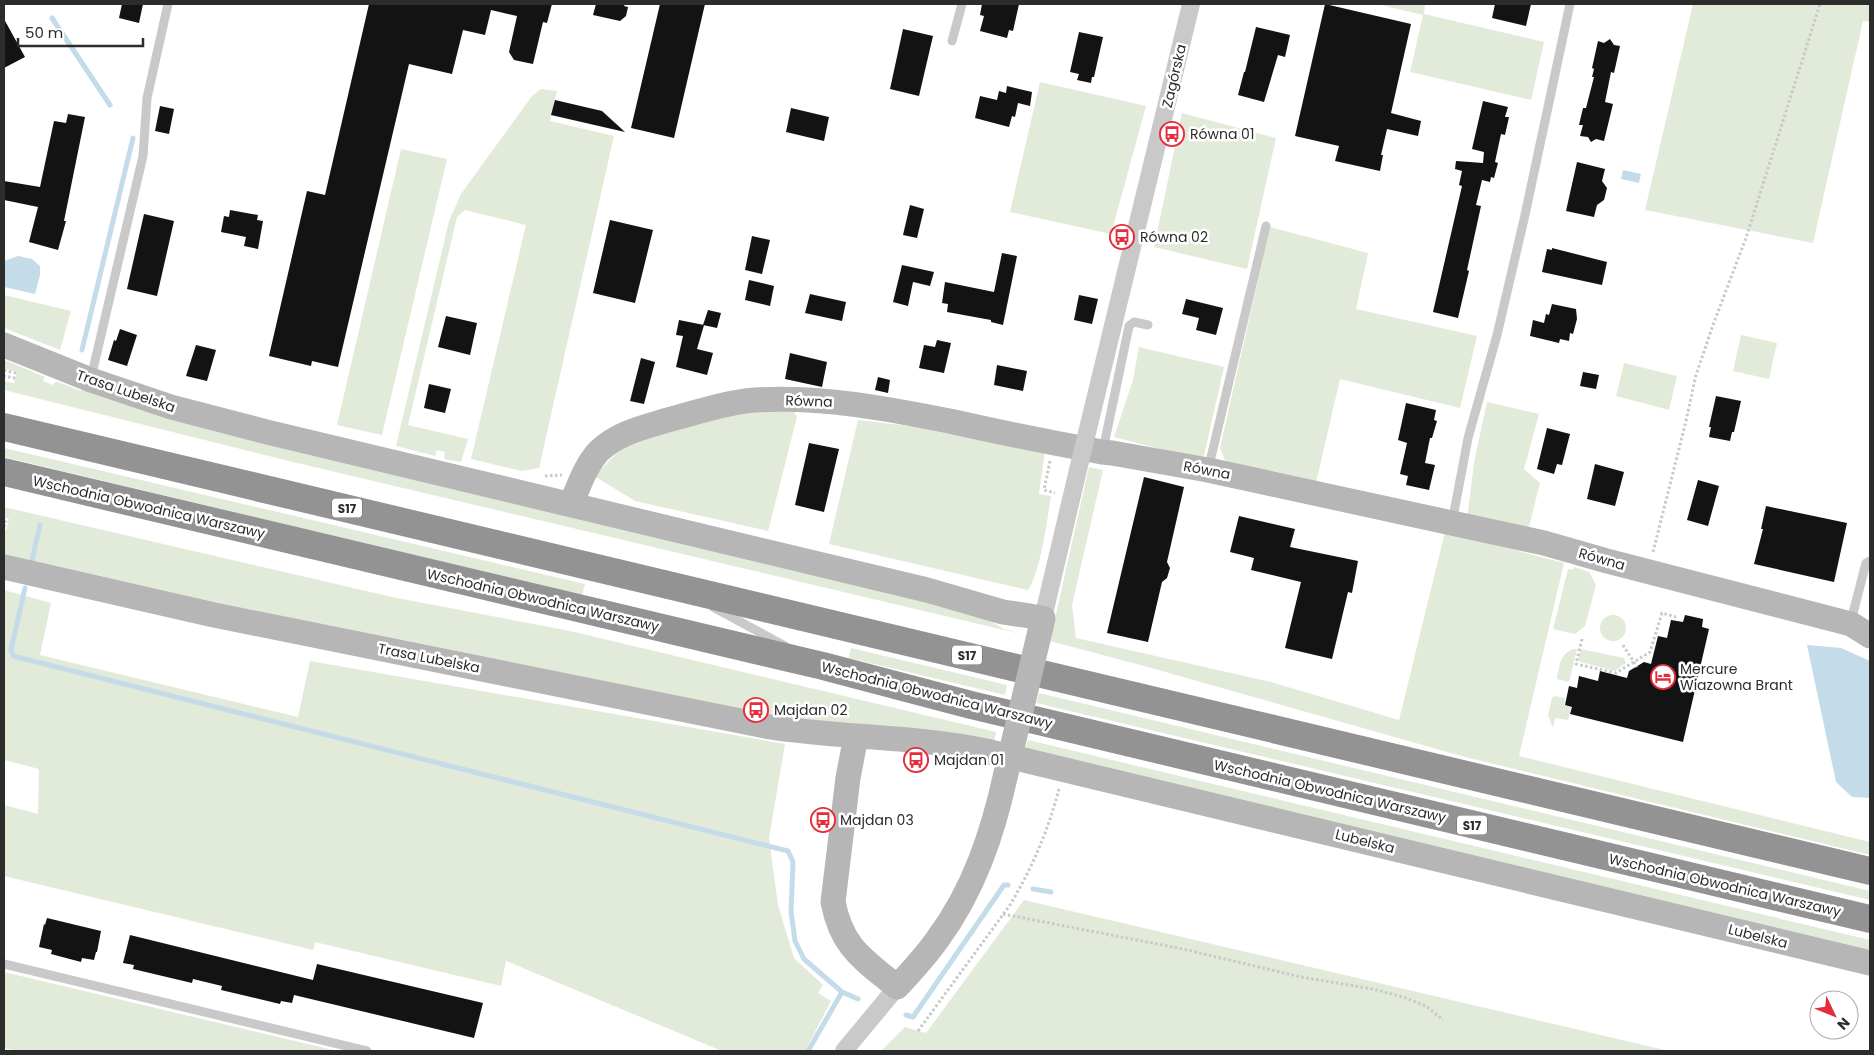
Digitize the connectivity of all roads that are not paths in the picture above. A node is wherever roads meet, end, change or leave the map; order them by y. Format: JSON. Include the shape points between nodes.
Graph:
{"nodes":[{"id":1,"x":168,"y":4,"type":"edge"},
{"id":2,"x":962,"y":4,"type":"edge"},
{"id":3,"x":1191,"y":4,"type":"edge"},
{"id":4,"x":1570,"y":4,"type":"edge"},
{"id":5,"x":952,"y":41,"type":"dead end"},
{"id":6,"x":1266,"y":226,"type":"dead end"},
{"id":7,"x":1148,"y":325,"type":"dead end"},
{"id":8,"x":4,"y":345,"type":"edge"},
{"id":9,"x":91,"y":380,"type":"junction"},
{"id":10,"x":10,"y":427,"type":"edge"},
{"id":11,"x":1094,"y":447,"type":"junction"},
{"id":12,"x":1208,"y":470,"type":"junction"},
{"id":13,"x":4,"y":472,"type":"edge"},
{"id":14,"x":571,"y":504,"type":"junction"},
{"id":15,"x":1452,"y":524,"type":"junction"},
{"id":16,"x":1870,"y":561,"type":"edge"},
{"id":17,"x":4,"y":567,"type":"edge"},
{"id":18,"x":671,"y":585,"type":"junction"},
{"id":19,"x":1042,"y":622,"type":"junction"},
{"id":20,"x":1860,"y":630,"type":"edge"},
{"id":21,"x":823,"y":666,"type":"junction"},
{"id":22,"x":856,"y":736,"type":"junction"},
{"id":23,"x":1870,"y":871,"type":"edge"},
{"id":24,"x":1870,"y":919,"type":"edge"},
{"id":25,"x":1870,"y":963,"type":"edge"},
{"id":26,"x":4,"y":964,"type":"edge"},
{"id":27,"x":898,"y":987,"type":"junction"},
{"id":28,"x":367,"y":1051,"type":"edge"},
{"id":29,"x":844,"y":1051,"type":"edge"}],
"edges":[{"from":1,"to":9,"type":"lane","via":[[147,98],[143,156]]},
{"from":2,"to":5,"type":"lane"},
{"from":3,"to":11,"type":"street","name":"Zagórska","via":[[1136,235]]},
{"from":4,"to":15,"type":"lane","via":[[1497,335],[1468,438]]},
{"from":6,"to":12,"type":"lane"},
{"from":7,"to":11,"type":"lane","via":[[1134,322],[1129,326]]},
{"from":8,"to":9,"type":"street","name":"Trasa Lubelska"},
{"from":9,"to":14,"type":"street","name":"Trasa Lubelska","via":[[170,407],[246,427]]},
{"from":10,"to":18,"type":"highway","number":"S17"},
{"from":11,"to":12,"type":"street","name":"Równa"},
{"from":11,"to":14,"type":"street","name":"Równa","via":[[840,402],[754,400],[698,412],[620,436],[608,443],[589,463]]},
{"from":11,"to":19,"type":"street","name":"Zagórska","bridge":true,"via":[[1078,470]]},
{"from":12,"to":15,"type":"street","name":"Równa"},
{"from":13,"to":21,"type":"highway","name":"Wschodnia Obwodnica Warszawy","number":"S17"},
{"from":14,"to":19,"type":"street","name":"Trasa Lubelska","via":[[927,590]]},
{"from":15,"to":20,"type":"street","name":"Równa","via":[[1544,543]]},
{"from":16,"to":20,"type":"lane","via":[[1866,563]]},
{"from":17,"to":22,"type":"street","name":"Trasa Lubelska","via":[[214,615],[770,727]]},
{"from":18,"to":21,"type":"lane"},
{"from":18,"to":23,"type":"highway","number":"S17"},
{"from":19,"to":27,"type":"street","bridge":true,"via":[[990,834],[955,913]]},
{"from":21,"to":24,"type":"highway","name":"Wschodnia Obwodnica Warszawy","number":"S17","via":[[980,708]]},
{"from":22,"to":25,"type":"street","name":"Lubelska","via":[[969,747]]},
{"from":22,"to":27,"type":"street","via":[[833,902],[836,921],[849,945]]},
{"from":26,"to":28,"type":"lane"},
{"from":27,"to":29,"type":"street"}]}
